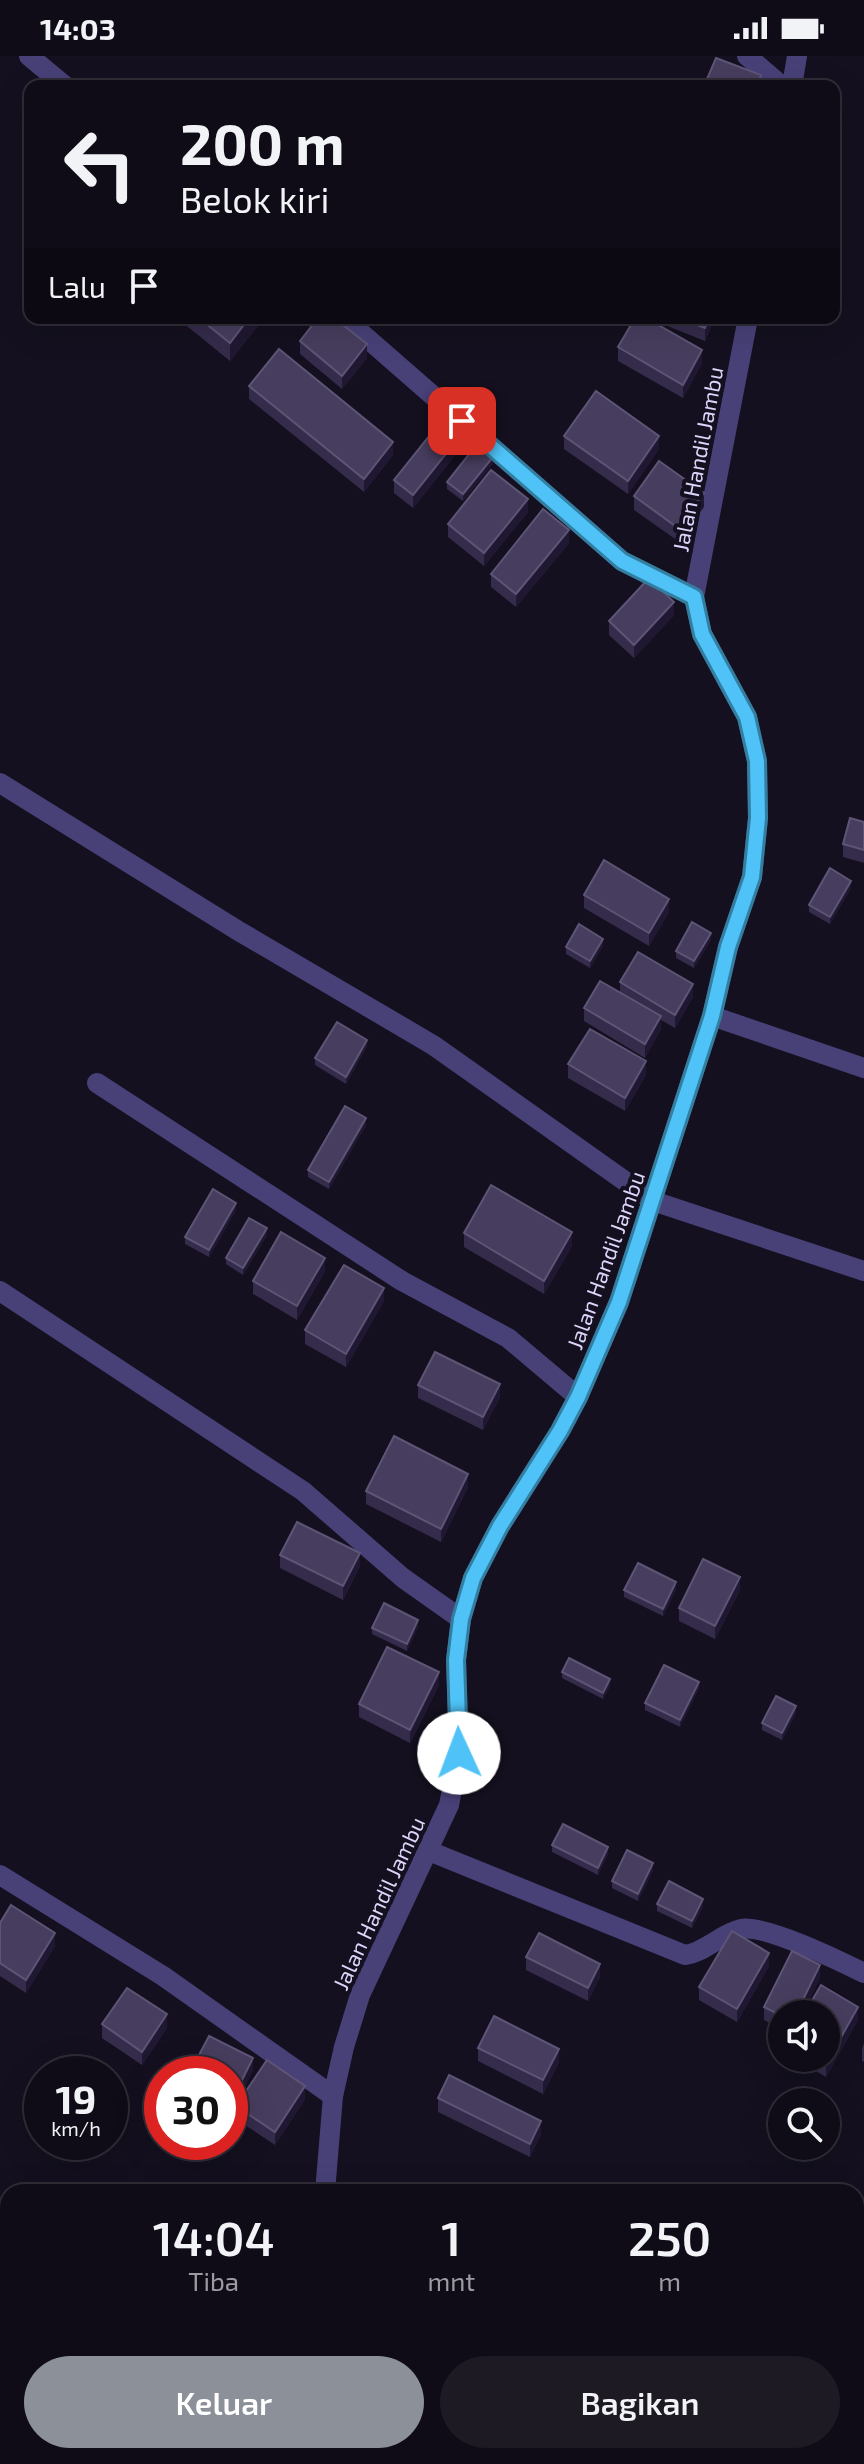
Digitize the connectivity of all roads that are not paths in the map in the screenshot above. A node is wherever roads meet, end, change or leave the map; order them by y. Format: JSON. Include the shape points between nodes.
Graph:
{"nodes":[{"id":1,"x":29,"y":56,"type":"edge"},
{"id":2,"x":747,"y":56,"type":"edge"},
{"id":3,"x":797,"y":56,"type":"edge"},
{"id":4,"x":58,"y":80,"type":"edge"},
{"id":5,"x":775,"y":80,"type":"edge"},
{"id":6,"x":793,"y":80,"type":"edge"},
{"id":7,"x":351,"y":324,"type":"edge"},
{"id":8,"x":747,"y":324,"type":"edge"},
{"id":9,"x":694,"y":597,"type":"junction"},
{"id":10,"x":0,"y":783,"type":"edge"},
{"id":11,"x":712,"y":1016,"type":"junction"},
{"id":12,"x":864,"y":1068,"type":"edge"},
{"id":13,"x":97,"y":1083,"type":"dead end"},
{"id":14,"x":653,"y":1201,"type":"junction"},
{"id":15,"x":864,"y":1271,"type":"edge"},
{"id":16,"x":0,"y":1291,"type":"edge"},
{"id":17,"x":578,"y":1397,"type":"junction"},
{"id":18,"x":461,"y":1619,"type":"junction"},
{"id":19,"x":429,"y":1851,"type":"junction"},
{"id":20,"x":0,"y":1875,"type":"edge"},
{"id":21,"x":864,"y":1973,"type":"edge"},
{"id":22,"x":333,"y":2096,"type":"junction"},
{"id":23,"x":326,"y":2184,"type":"edge"}],
"edges":[{"from":1,"to":4,"type":"street"},
{"from":2,"to":5,"type":"street"},
{"from":3,"to":6,"type":"street"},
{"from":7,"to":9,"type":"street","via":[[622,561]]},
{"from":8,"to":9,"type":"street","name":"Jalan Handil Jambu"},
{"from":9,"to":11,"type":"street","name":"Jalan Handil Jambu","via":[[702,634],[747,717],[757,761],[752,877]]},
{"from":10,"to":14,"type":"street","via":[[433,1045]]},
{"from":11,"to":12,"type":"street"},
{"from":11,"to":14,"type":"street","name":"Jalan Handil Jambu"},
{"from":13,"to":17,"type":"street","via":[[402,1281],[508,1338]]},
{"from":14,"to":15,"type":"street"},
{"from":14,"to":17,"type":"street","name":"Jalan Handil Jambu","via":[[619,1302]]},
{"from":16,"to":18,"type":"street","via":[[303,1491],[403,1578]]},
{"from":17,"to":18,"type":"street","name":"Jalan Handil Jambu","via":[[500,1526],[473,1578]]},
{"from":18,"to":19,"type":"street","name":"Jalan Handil Jambu","via":[[456,1660],[459,1753],[449,1805]]},
{"from":19,"to":21,"type":"street","via":[[685,1955],[728,1933],[758,1929]]},
{"from":19,"to":22,"type":"street","name":"Jalan Handil Jambu","via":[[360,1995]]},
{"from":20,"to":22,"type":"street","via":[[163,1976]]},
{"from":22,"to":23,"type":"street","name":"Jalan Handil Jambu"}]}
